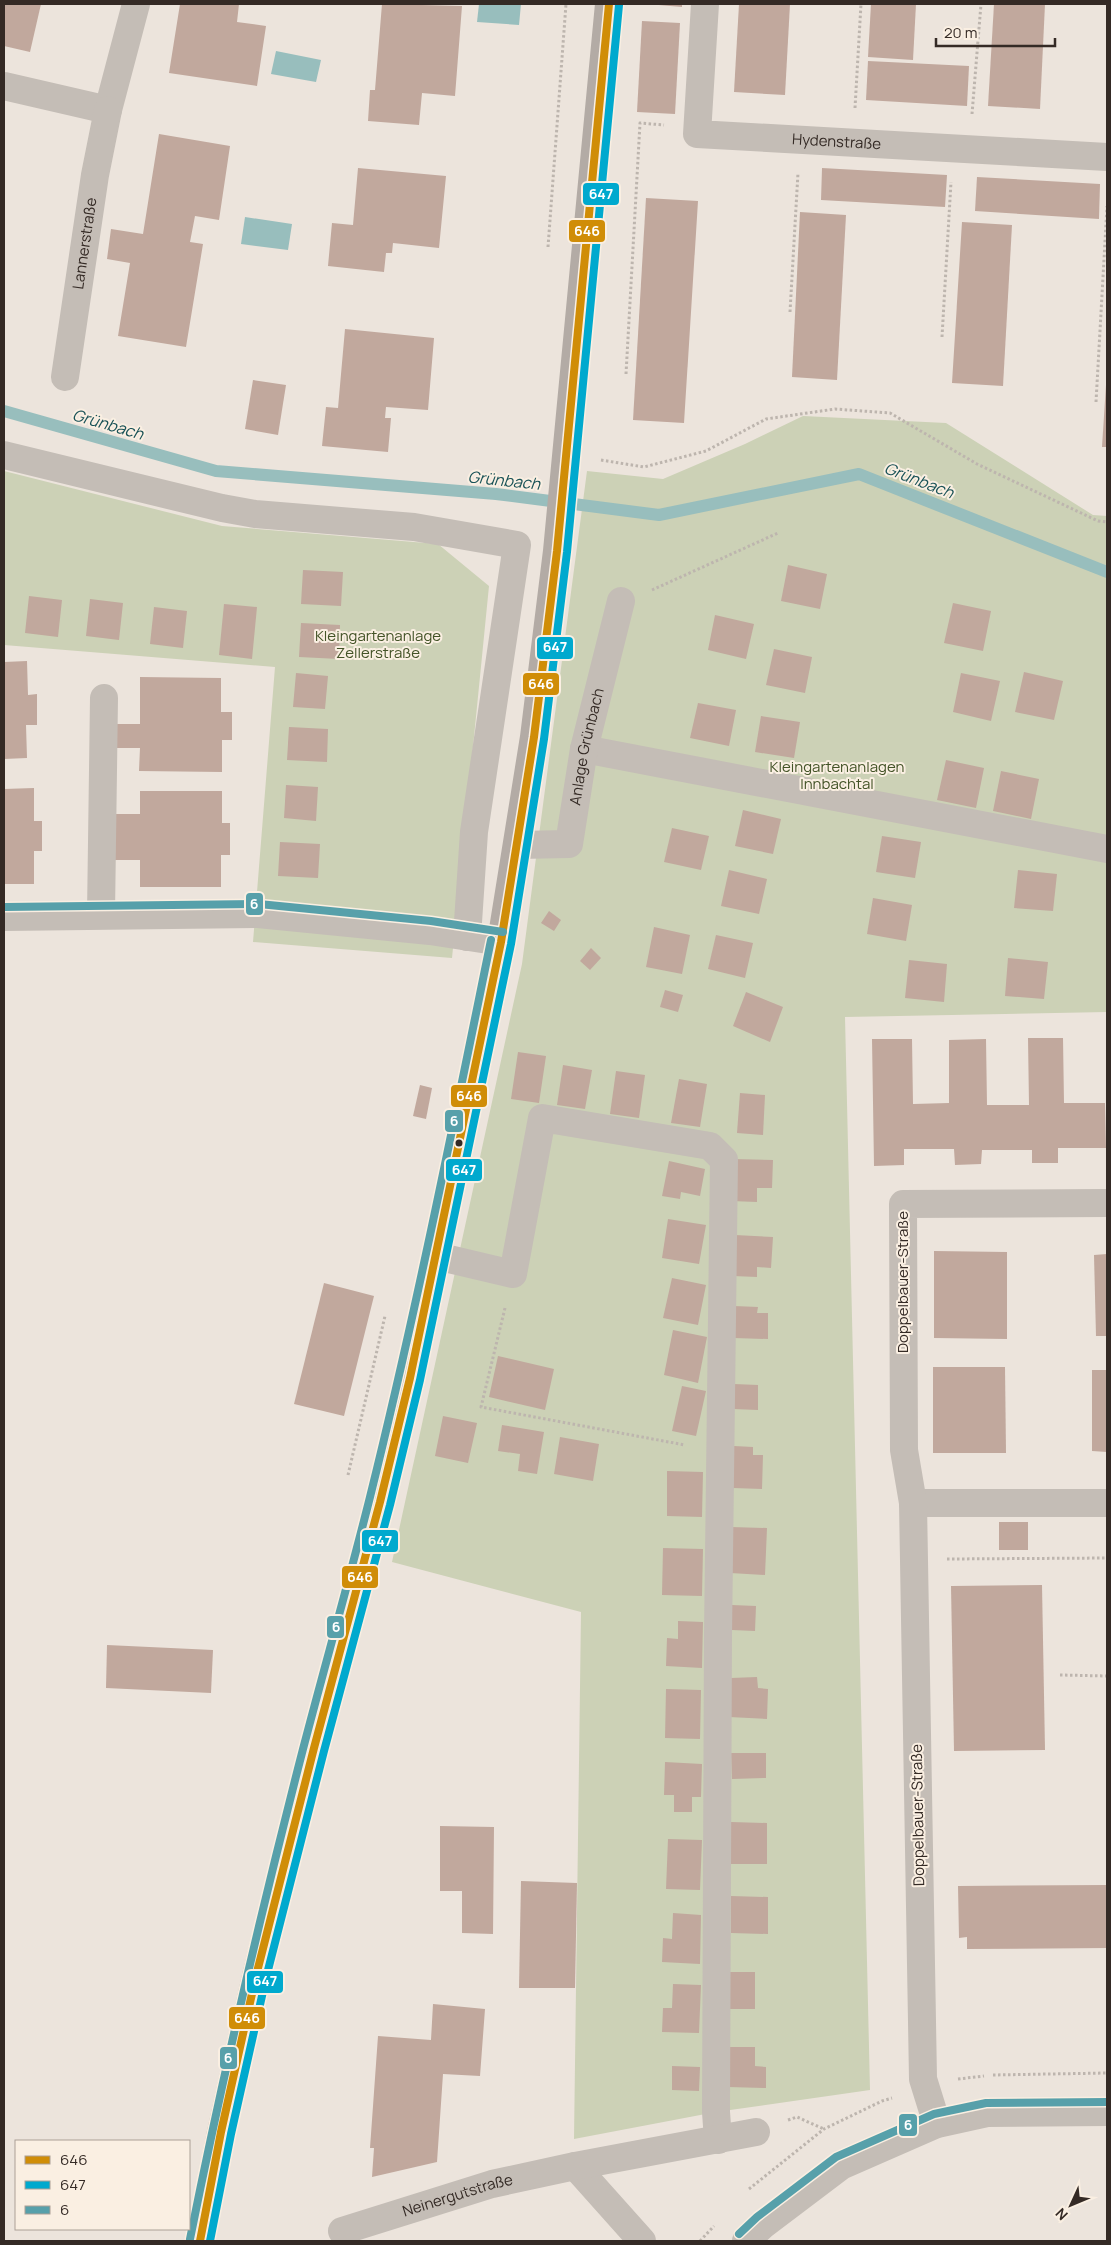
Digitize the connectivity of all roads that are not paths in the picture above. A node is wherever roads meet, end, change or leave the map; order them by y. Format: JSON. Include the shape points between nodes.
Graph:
{"nodes":[{"id":1,"x":136,"y":4,"type":"edge"},
{"id":2,"x":609,"y":4,"type":"edge"},
{"id":3,"x":705,"y":4,"type":"edge"},
{"id":4,"x":4,"y":86,"type":"edge"},
{"id":5,"x":108,"y":110,"type":"junction"},
{"id":6,"x":1107,"y":157,"type":"edge"},
{"id":7,"x":65,"y":376,"type":"dead end"},
{"id":8,"x":4,"y":455,"type":"edge"},
{"id":9,"x":621,"y":602,"type":"road end"},
{"id":10,"x":104,"y":698,"type":"dead end"},
{"id":11,"x":584,"y":749,"type":"junction"},
{"id":12,"x":518,"y":845,"type":"junction"},
{"id":13,"x":1107,"y":849,"type":"edge"},
{"id":14,"x":101,"y":914,"type":"junction"},
{"id":15,"x":4,"y":917,"type":"edge"},
{"id":16,"x":467,"y":937,"type":"junction"},
{"id":17,"x":501,"y":942,"type":"junction"},
{"id":18,"x":1107,"y":1203,"type":"edge"},
{"id":19,"x":436,"y":1256,"type":"junction"},
{"id":20,"x":913,"y":1503,"type":"junction"},
{"id":21,"x":1107,"y":1503,"type":"edge"},
{"id":22,"x":1107,"y":2112,"type":"edge"},
{"id":23,"x":937,"y":2124,"type":"junction"},
{"id":24,"x":756,"y":2132,"type":"dead end"},
{"id":25,"x":718,"y":2140,"type":"junction"},
{"id":26,"x":575,"y":2166,"type":"junction"},
{"id":27,"x":342,"y":2231,"type":"dead end"},
{"id":28,"x":200,"y":2241,"type":"edge"},
{"id":29,"x":642,"y":2241,"type":"edge"},
{"id":30,"x":746,"y":2241,"type":"edge"}],
"edges":[{"from":1,"to":5,"type":"street","name":"Lannerstraße"},
{"from":2,"to":12,"type":"main road","via":[[558,535]]},
{"from":3,"to":6,"type":"street","name":"Hydenstraße","via":[[697,134]]},
{"from":4,"to":5,"type":"street"},
{"from":5,"to":7,"type":"street","name":"Lannerstraße"},
{"from":8,"to":16,"type":"street","via":[[255,514],[414,527],[517,545],[474,832]]},
{"from":9,"to":11,"type":"street","name":"Anlage Grünbach"},
{"from":10,"to":14,"type":"street"},
{"from":11,"to":12,"type":"street","name":"Anlage Grünbach","via":[[569,844]]},
{"from":11,"to":13,"type":"street"},
{"from":12,"to":17,"type":"main road"},
{"from":14,"to":15,"type":"street"},
{"from":14,"to":16,"type":"street","via":[[258,914]]},
{"from":16,"to":17,"type":"street"},
{"from":17,"to":19,"type":"main road"},
{"from":18,"to":20,"type":"street","name":"Doppelbauer-Straße","via":[[903,1204],[904,1450]]},
{"from":19,"to":25,"type":"street","via":[[513,1274],[542,1118],[710,1146],[724,1160]]},
{"from":19,"to":28,"type":"main road","via":[[380,1502],[256,1976]]},
{"from":20,"to":21,"type":"street"},
{"from":20,"to":23,"type":"street","name":"Doppelbauer-Straße","via":[[922,2079]]},
{"from":22,"to":23,"type":"street","via":[[987,2113]]},
{"from":23,"to":30,"type":"street","via":[[841,2166]]},
{"from":24,"to":25,"type":"street","name":"Neinergutstraße"},
{"from":25,"to":26,"type":"street","name":"Neinergutstraße"},
{"from":26,"to":27,"type":"street","name":"Neinergutstraße","via":[[492,2184]]},
{"from":26,"to":29,"type":"street"}]}
